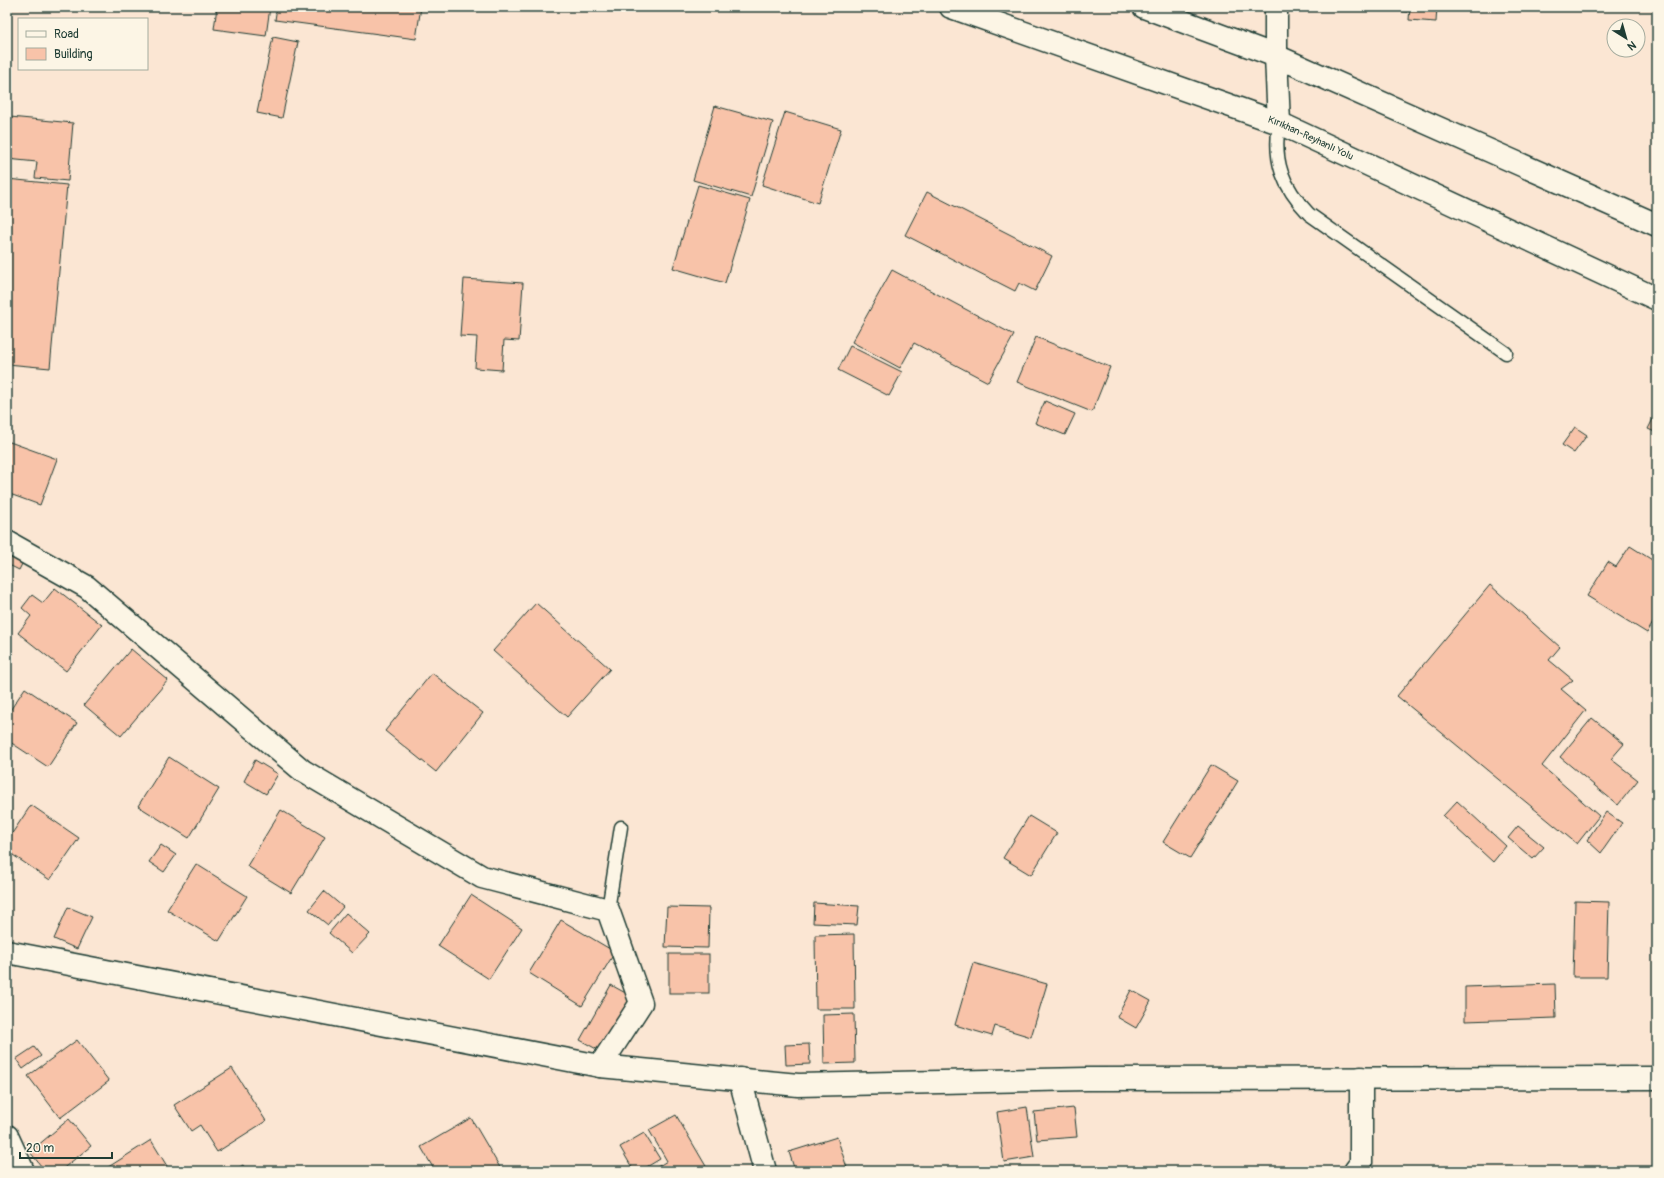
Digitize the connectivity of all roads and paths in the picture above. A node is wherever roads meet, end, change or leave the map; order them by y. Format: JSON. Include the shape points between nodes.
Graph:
{"nodes":[{"id":1,"x":951,"y":7,"type":"edge"},
{"id":2,"x":1144,"y":7,"type":"edge"},
{"id":3,"x":1276,"y":7,"type":"edge"},
{"id":4,"x":1276,"y":56,"type":"junction"},
{"id":5,"x":1279,"y":123,"type":"junction"},
{"id":6,"x":1657,"y":224,"type":"edge"},
{"id":7,"x":1657,"y":299,"type":"edge"},
{"id":8,"x":1506,"y":353,"type":"dead end"},
{"id":9,"x":7,"y":542,"type":"edge"},
{"id":10,"x":621,"y":827,"type":"dead end"},
{"id":11,"x":608,"y":910,"type":"junction"},
{"id":12,"x":7,"y":952,"type":"edge"},
{"id":13,"x":600,"y":1066,"type":"junction"},
{"id":14,"x":1361,"y":1078,"type":"junction"},
{"id":15,"x":1657,"y":1078,"type":"edge"},
{"id":16,"x":740,"y":1079,"type":"junction"},
{"id":17,"x":7,"y":1136,"type":"edge"},
{"id":18,"x":23,"y":1171,"type":"edge"},
{"id":19,"x":765,"y":1171,"type":"edge"},
{"id":20,"x":1355,"y":1171,"type":"edge"}],
"edges":[{"from":1,"to":5,"type":"main road","name":"Kırıkhan-Reyhanlı Yolu"},
{"from":2,"to":4,"type":"main road"},
{"from":3,"to":4,"type":"main road"},
{"from":4,"to":5,"type":"main road"},
{"from":4,"to":6,"type":"main road"},
{"from":5,"to":7,"type":"main road","name":"Kırıkhan-Reyhanlı Yolu"},
{"from":5,"to":8,"type":"lane","via":[[1277,155],[1280,170],[1296,201],[1308,214]]},
{"from":9,"to":11,"type":"main road","via":[[87,587],[304,771],[482,877]]},
{"from":10,"to":11,"type":"lane"},
{"from":11,"to":13,"type":"main road","via":[[641,1002]]},
{"from":12,"to":13,"type":"main road"},
{"from":13,"to":16,"type":"main road"},
{"from":14,"to":15,"type":"main road"},
{"from":14,"to":16,"type":"main road","via":[[1087,1079],[798,1085]]},
{"from":14,"to":20,"type":"main road","via":[[1361,1163]]},
{"from":16,"to":19,"type":"main road"},
{"from":17,"to":18,"type":"main road"}]}
